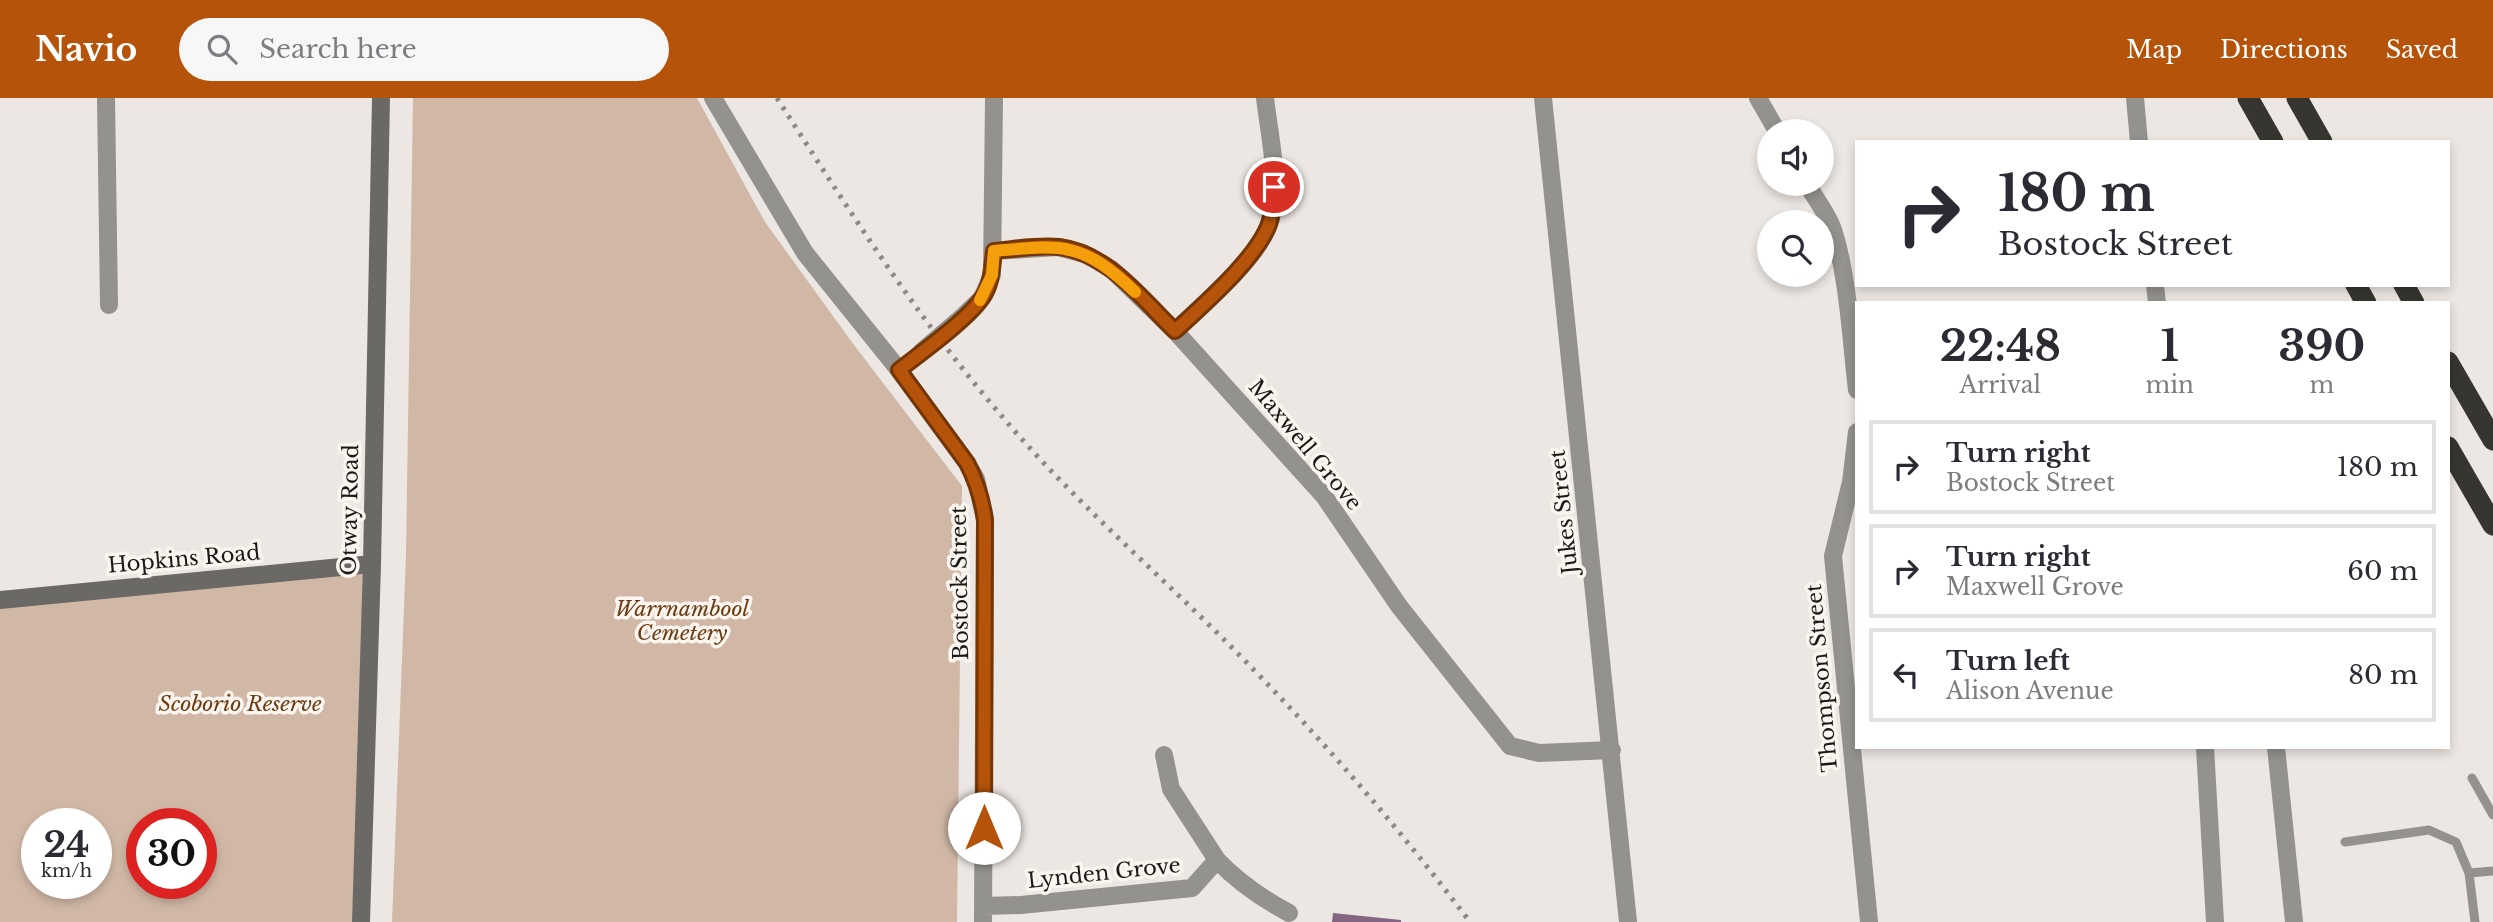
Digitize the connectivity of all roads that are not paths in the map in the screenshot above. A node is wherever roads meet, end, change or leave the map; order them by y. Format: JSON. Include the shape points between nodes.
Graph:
{"nodes":[{"id":1,"x":106,"y":98,"type":"edge"},
{"id":2,"x":381,"y":98,"type":"edge"},
{"id":3,"x":713,"y":98,"type":"edge"},
{"id":4,"x":994,"y":98,"type":"edge"},
{"id":5,"x":1265,"y":98,"type":"edge"},
{"id":6,"x":1543,"y":98,"type":"edge"},
{"id":7,"x":1758,"y":98,"type":"edge"},
{"id":8,"x":2135,"y":98,"type":"edge"},
{"id":9,"x":2248,"y":98,"type":"edge"},
{"id":10,"x":2297,"y":98,"type":"edge"},
{"id":11,"x":1770,"y":119,"type":"edge"},
{"id":12,"x":2139,"y":140,"type":"edge"},
{"id":13,"x":2272,"y":140,"type":"edge"},
{"id":14,"x":2321,"y":140,"type":"edge"},
{"id":15,"x":1815,"y":196,"type":"edge"},
{"id":16,"x":994,"y":251,"type":"junction"},
{"id":17,"x":109,"y":305,"type":"dead end"},
{"id":18,"x":1175,"y":331,"type":"junction"},
{"id":19,"x":2450,"y":365,"type":"edge"},
{"id":20,"x":899,"y":370,"type":"junction"},
{"id":21,"x":1855,"y":373,"type":"edge"},
{"id":22,"x":2493,"y":440,"type":"edge"},
{"id":23,"x":1855,"y":449,"type":"edge"},
{"id":24,"x":2450,"y":450,"type":"edge"},
{"id":25,"x":2493,"y":525,"type":"edge"},
{"id":26,"x":372,"y":564,"type":"junction"},
{"id":27,"x":0,"y":600,"type":"edge"},
{"id":28,"x":1849,"y":647,"type":"edge"},
{"id":29,"x":1855,"y":734,"type":"edge"},
{"id":30,"x":1856,"y":749,"type":"edge"},
{"id":31,"x":2205,"y":749,"type":"edge"},
{"id":32,"x":2276,"y":749,"type":"edge"},
{"id":33,"x":1612,"y":750,"type":"junction"},
{"id":34,"x":1164,"y":755,"type":"dead end"},
{"id":35,"x":2472,"y":778,"type":"dead end"},
{"id":36,"x":2493,"y":815,"type":"edge"},
{"id":37,"x":2345,"y":842,"type":"dead end"},
{"id":38,"x":1217,"y":860,"type":"junction"},
{"id":39,"x":2493,"y":871,"type":"edge"},
{"id":40,"x":2469,"y":873,"type":"junction"},
{"id":41,"x":1289,"y":913,"type":"dead end"},
{"id":42,"x":983,"y":914,"type":"edge"},
{"id":43,"x":361,"y":922,"type":"edge"},
{"id":44,"x":1628,"y":922,"type":"edge"},
{"id":45,"x":1868,"y":922,"type":"edge"},
{"id":46,"x":2215,"y":922,"type":"edge"},
{"id":47,"x":2294,"y":922,"type":"edge"},
{"id":48,"x":2475,"y":922,"type":"edge"}],
"edges":[{"from":1,"to":17,"type":"street"},
{"from":2,"to":26,"type":"street","name":"Otway Road"},
{"from":3,"to":20,"type":"street","name":"Bostock Street","via":[[805,253]]},
{"from":4,"to":16,"type":"street"},
{"from":5,"to":18,"type":"street","via":[[1274,187],[1268,226],[1235,273]]},
{"from":6,"to":33,"type":"street","name":"Jukes Street"},
{"from":7,"to":11,"type":"street"},
{"from":8,"to":12,"type":"street"},
{"from":9,"to":13,"type":"highway"},
{"from":10,"to":14,"type":"highway"},
{"from":15,"to":21,"type":"street","via":[[1836,240]]},
{"from":16,"to":18,"type":"street","name":"Maxwell Grove","via":[[1058,247],[1085,254],[1111,269]]},
{"from":16,"to":20,"type":"street","bridge":true,"via":[[992,275],[982,298]]},
{"from":18,"to":33,"type":"street","name":"Maxwell Grove","via":[[1324,496],[1399,607],[1510,746],[1539,753]]},
{"from":19,"to":22,"type":"highway"},
{"from":20,"to":42,"type":"street","name":"Bostock Street","via":[[967,463],[983,504]]},
{"from":23,"to":28,"type":"street","name":"Thompson Street","via":[[1833,556]]},
{"from":24,"to":25,"type":"highway"},
{"from":26,"to":27,"type":"street","name":"Hopkins Road"},
{"from":26,"to":43,"type":"street","name":"Otway Road"},
{"from":28,"to":29,"type":"street","name":"Thompson Street"},
{"from":30,"to":45,"type":"street","name":"Thompson Street"},
{"from":31,"to":46,"type":"street"},
{"from":32,"to":47,"type":"street"},
{"from":33,"to":44,"type":"street","name":"Jukes Street"},
{"from":34,"to":38,"type":"street","name":"Lynden Grove","via":[[1171,789]]},
{"from":35,"to":36,"type":"lane"},
{"from":37,"to":40,"type":"lane","via":[[2429,830],[2456,842]]},
{"from":38,"to":41,"type":"street","name":"Lynden Grove","via":[[1255,895]]},
{"from":38,"to":42,"type":"street","name":"Lynden Grove","via":[[1192,888],[1021,905]]},
{"from":39,"to":40,"type":"lane"},
{"from":40,"to":48,"type":"lane"}]}
